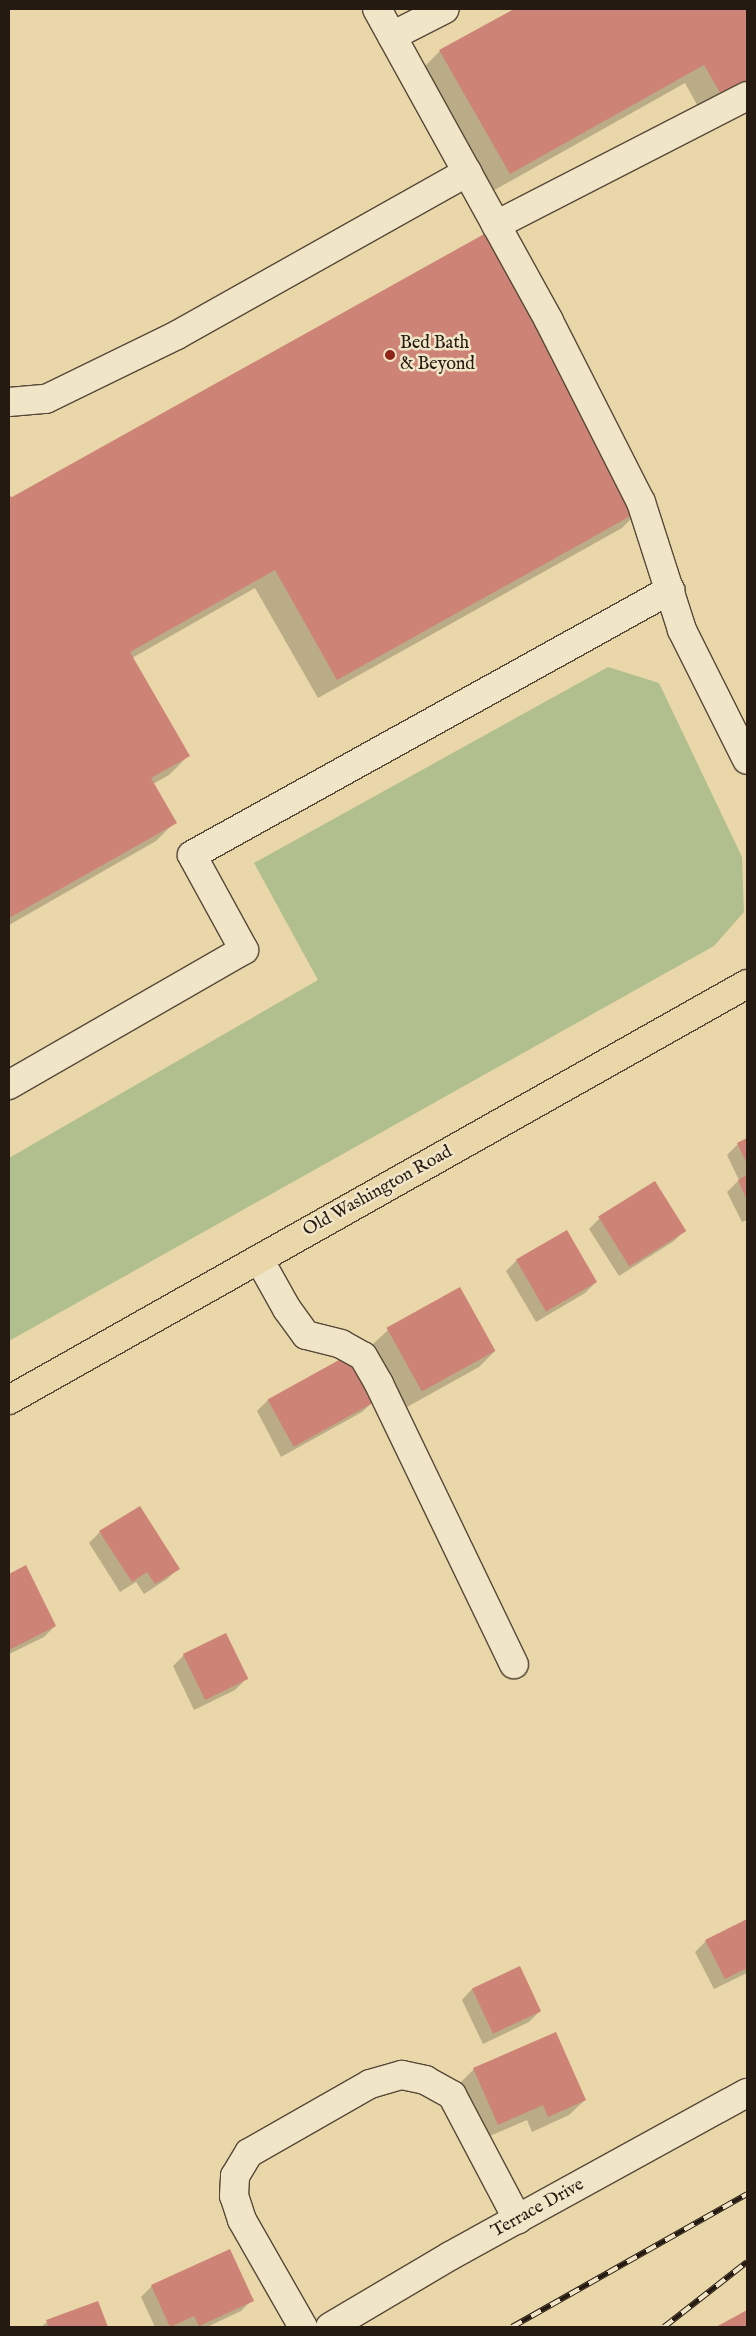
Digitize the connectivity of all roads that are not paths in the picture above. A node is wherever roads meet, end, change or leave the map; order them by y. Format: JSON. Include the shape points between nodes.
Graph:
{"nodes":[{"id":1,"x":377,"y":9,"type":"edge"},
{"id":2,"x":445,"y":9,"type":"edge"},
{"id":3,"x":392,"y":36,"type":"junction"},
{"id":4,"x":747,"y":96,"type":"edge"},
{"id":5,"x":467,"y":172,"type":"junction"},
{"id":6,"x":496,"y":225,"type":"junction"},
{"id":7,"x":9,"y":402,"type":"edge"},
{"id":8,"x":670,"y":590,"type":"junction"},
{"id":9,"x":747,"y":760,"type":"edge"},
{"id":10,"x":747,"y":984,"type":"edge"},
{"id":11,"x":9,"y":1085,"type":"edge"},
{"id":12,"x":259,"y":1259,"type":"junction"},
{"id":13,"x":9,"y":1400,"type":"edge"},
{"id":14,"x":514,"y":1664,"type":"dead end"},
{"id":15,"x":747,"y":2093,"type":"edge"},
{"id":16,"x":518,"y":2220,"type":"junction"},
{"id":17,"x":303,"y":2327,"type":"edge"},
{"id":18,"x":330,"y":2327,"type":"edge"}],
"edges":[{"from":1,"to":3,"type":"street"},
{"from":2,"to":3,"type":"street"},
{"from":3,"to":5,"type":"street"},
{"from":4,"to":6,"type":"street"},
{"from":5,"to":6,"type":"street"},
{"from":5,"to":7,"type":"street","via":[[177,335],[46,399]]},
{"from":6,"to":8,"type":"street","via":[[641,502]]},
{"from":8,"to":9,"type":"street","via":[[682,630]]},
{"from":8,"to":11,"type":"street","via":[[192,855],[244,950]]},
{"from":10,"to":12,"type":"main road","name":"Old Washington Road"},
{"from":12,"to":13,"type":"main road","name":"Old Washington Road"},
{"from":12,"to":14,"type":"street","via":[[306,1335],[341,1344],[363,1356],[384,1392]]},
{"from":15,"to":16,"type":"street","name":"Terrace Drive"},
{"from":16,"to":17,"type":"street","via":[[452,2095],[425,2080],[402,2075],[370,2084],[249,2152],[235,2176],[234,2196],[242,2220]]},
{"from":16,"to":18,"type":"street","name":"Terrace Drive"}]}
